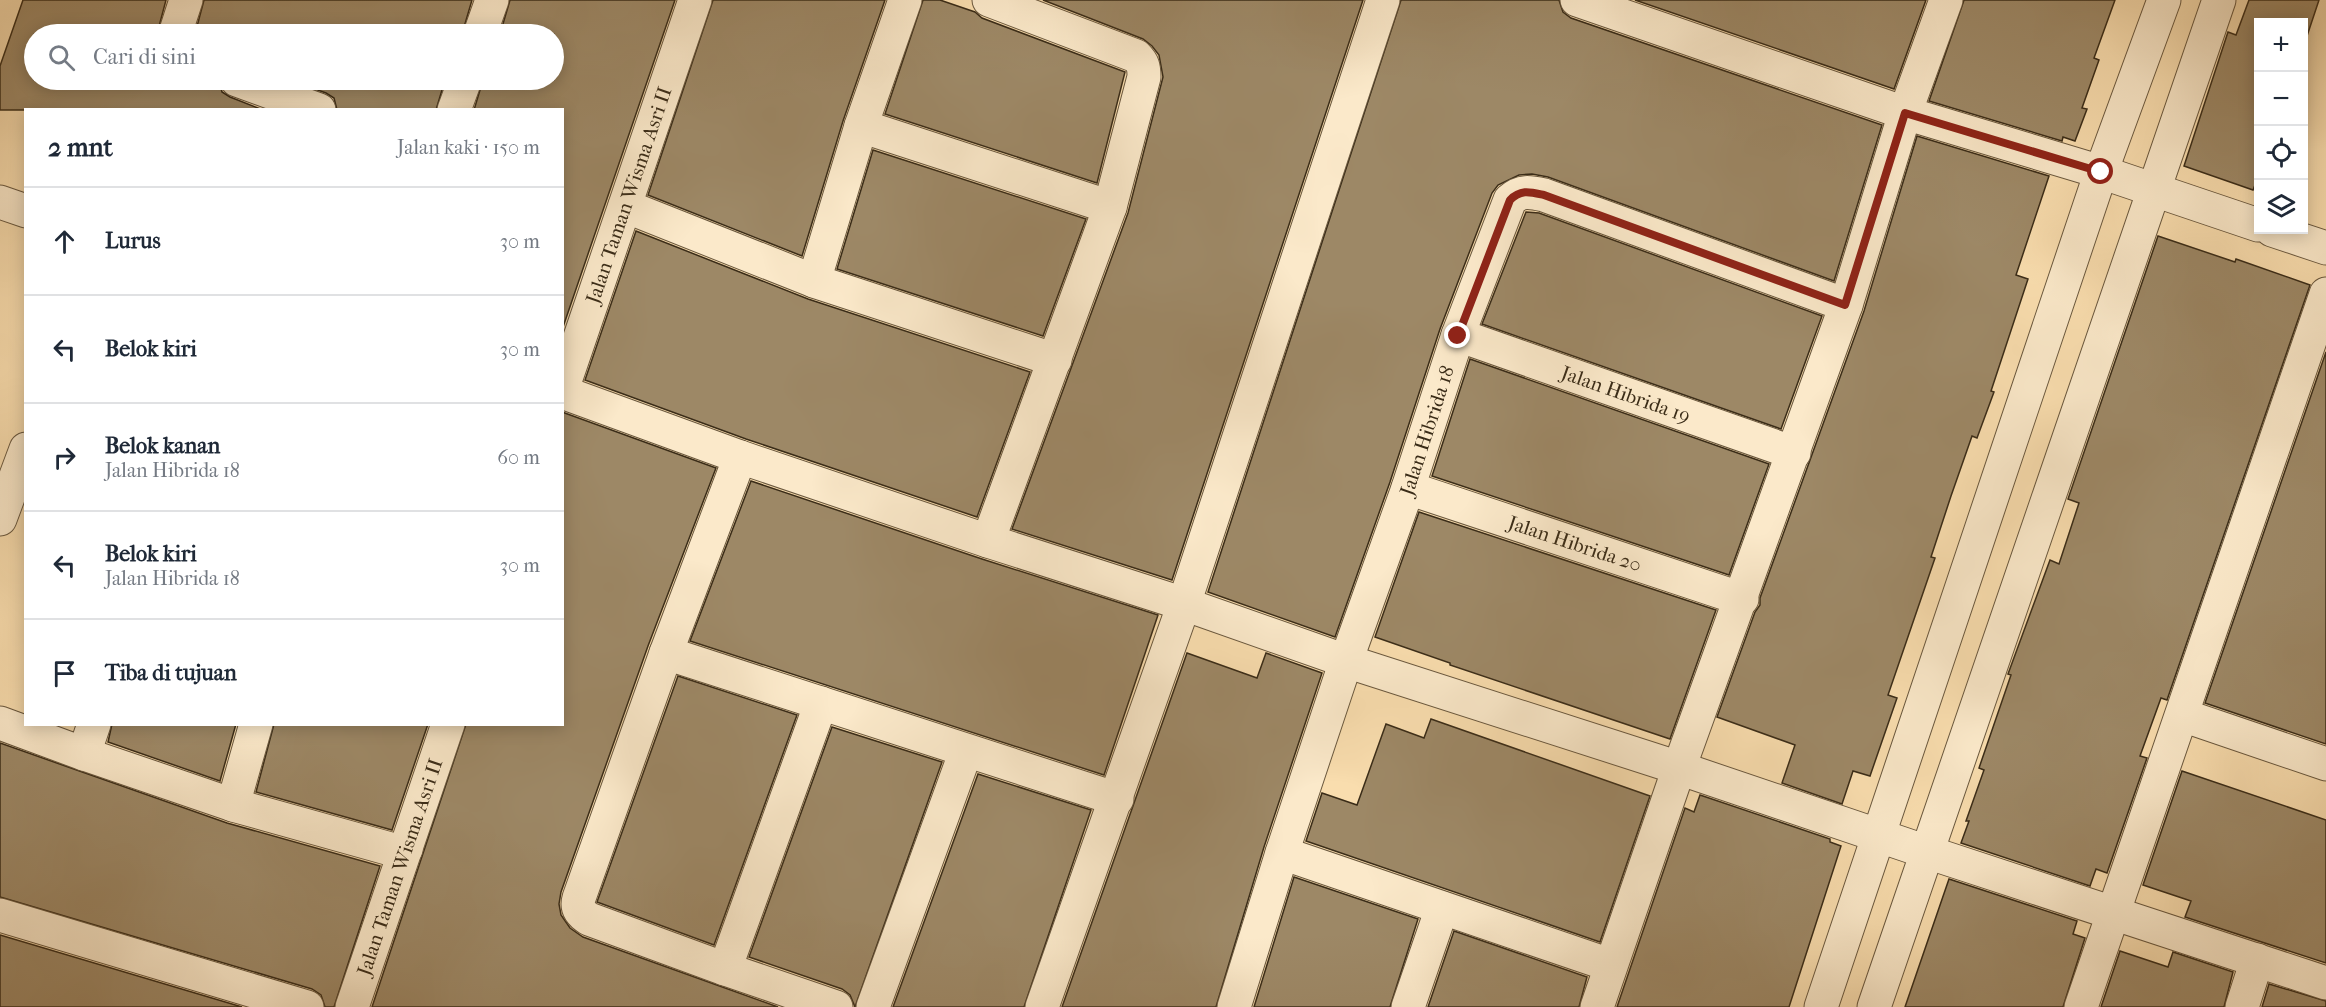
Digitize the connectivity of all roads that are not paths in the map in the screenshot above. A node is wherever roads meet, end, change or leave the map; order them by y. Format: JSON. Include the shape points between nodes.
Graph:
{"nodes":[{"id":1,"x":186,"y":0,"type":"edge"},
{"id":2,"x":695,"y":0,"type":"edge"},
{"id":3,"x":906,"y":0,"type":"edge"},
{"id":4,"x":988,"y":0,"type":"edge"},
{"id":5,"x":1383,"y":0,"type":"edge"},
{"id":6,"x":1577,"y":0,"type":"edge"},
{"id":7,"x":1946,"y":0,"type":"edge"},
{"id":8,"x":2164,"y":0,"type":"edge"},
{"id":9,"x":2219,"y":0,"type":"edge"},
{"id":10,"x":178,"y":24,"type":"edge"},
{"id":11,"x":264,"y":90,"type":"edge"},
{"id":12,"x":461,"y":90,"type":"edge"},
{"id":13,"x":314,"y":108,"type":"edge"},
{"id":14,"x":455,"y":108,"type":"edge"},
{"id":15,"x":1905,"y":113,"type":"junction"},
{"id":16,"x":861,"y":126,"type":"junction"},
{"id":17,"x":2101,"y":172,"type":"junction"},
{"id":18,"x":2153,"y":190,"type":"junction"},
{"id":19,"x":0,"y":202,"type":"edge"},
{"id":20,"x":625,"y":206,"type":"junction"},
{"id":21,"x":1110,"y":207,"type":"junction"},
{"id":22,"x":24,"y":210,"type":"edge"},
{"id":23,"x":2254,"y":223,"type":"edge"},
{"id":24,"x":2284,"y":234,"type":"edge"},
{"id":25,"x":2326,"y":248,"type":"edge"},
{"id":26,"x":814,"y":281,"type":"junction"},
{"id":27,"x":2326,"y":294,"type":"edge"},
{"id":28,"x":1845,"y":305,"type":"junction"},
{"id":29,"x":1458,"y":336,"type":"junction"},
{"id":30,"x":1055,"y":360,"type":"junction"},
{"id":31,"x":564,"y":385,"type":"edge"},
{"id":32,"x":564,"y":392,"type":"edge"},
{"id":33,"x":1794,"y":453,"type":"junction"},
{"id":34,"x":24,"y":454,"type":"edge"},
{"id":35,"x":740,"y":457,"type":"junction"},
{"id":36,"x":1408,"y":488,"type":"junction"},
{"id":37,"x":0,"y":519,"type":"edge"},
{"id":38,"x":988,"y":541,"type":"junction"},
{"id":39,"x":1742,"y":599,"type":"junction"},
{"id":40,"x":1184,"y":604,"type":"junction"},
{"id":41,"x":666,"y":653,"type":"junction"},
{"id":42,"x":1346,"y":661,"type":"junction"},
{"id":43,"x":821,"y":703,"type":"junction"},
{"id":44,"x":2182,"y":715,"type":"junction"},
{"id":45,"x":0,"y":723,"type":"edge"},
{"id":46,"x":255,"y":726,"type":"edge"},
{"id":47,"x":447,"y":726,"type":"edge"},
{"id":48,"x":89,"y":739,"type":"edge"},
{"id":49,"x":966,"y":751,"type":"junction"},
{"id":50,"x":2326,"y":764,"type":"edge"},
{"id":51,"x":1679,"y":768,"type":"junction"},
{"id":52,"x":1117,"y":798,"type":"junction"},
{"id":53,"x":233,"y":805,"type":"junction"},
{"id":54,"x":1880,"y":836,"type":"junction"},
{"id":55,"x":406,"y":849,"type":"junction"},
{"id":56,"x":1927,"y":852,"type":"junction"},
{"id":57,"x":1282,"y":853,"type":"junction"},
{"id":58,"x":1442,"y":908,"type":"junction"},
{"id":59,"x":2114,"y":914,"type":"junction"},
{"id":60,"x":0,"y":915,"type":"edge"},
{"id":61,"x":2257,"y":960,"type":"junction"},
{"id":62,"x":1611,"y":965,"type":"junction"},
{"id":63,"x":725,"y":969,"type":"junction"},
{"id":64,"x":2326,"y":983,"type":"edge"},
{"id":65,"x":307,"y":1007,"type":"edge"},
{"id":66,"x":352,"y":1007,"type":"edge"},
{"id":67,"x":836,"y":1007,"type":"edge"},
{"id":68,"x":873,"y":1007,"type":"edge"},
{"id":69,"x":1042,"y":1007,"type":"edge"},
{"id":70,"x":1234,"y":1007,"type":"edge"},
{"id":71,"x":1408,"y":1007,"type":"edge"},
{"id":72,"x":1597,"y":1007,"type":"edge"},
{"id":73,"x":1821,"y":1007,"type":"edge"},
{"id":74,"x":1874,"y":1007,"type":"edge"},
{"id":75,"x":2081,"y":1007,"type":"edge"},
{"id":76,"x":2242,"y":1007,"type":"edge"}],
"edges":[{"from":1,"to":10,"type":"street"},
{"from":2,"to":20,"type":"street","name":"Jalan Taman Wisma Asri II"},
{"from":3,"to":16,"type":"street"},
{"from":4,"to":21,"type":"street","via":[[1142,61],[1144,76]]},
{"from":5,"to":40,"type":"street"},
{"from":6,"to":15,"type":"street"},
{"from":7,"to":15,"type":"street"},
{"from":8,"to":17,"type":"street"},
{"from":9,"to":18,"type":"street"},
{"from":11,"to":13,"type":"street"},
{"from":12,"to":14,"type":"street"},
{"from":15,"to":17,"type":"street"},
{"from":15,"to":28,"type":"street"},
{"from":16,"to":21,"type":"street"},
{"from":16,"to":26,"type":"street"},
{"from":17,"to":18,"type":"street"},
{"from":17,"to":54,"type":"street"},
{"from":18,"to":23,"type":"street"},
{"from":18,"to":56,"type":"street"},
{"from":19,"to":22,"type":"street"},
{"from":20,"to":26,"type":"street"},
{"from":20,"to":31,"type":"street","name":"Jalan Taman Wisma Asri II"},
{"from":21,"to":30,"type":"street"},
{"from":24,"to":25,"type":"street"},
{"from":26,"to":30,"type":"street"},
{"from":27,"to":44,"type":"street"},
{"from":28,"to":29,"type":"street","name":"Jalan Hibrida 18","via":[[1526,191],[1510,200]]},
{"from":28,"to":33,"type":"street"},
{"from":29,"to":33,"type":"street","name":"Jalan Hibrida 19"},
{"from":29,"to":36,"type":"street","name":"Jalan Hibrida 18"},
{"from":30,"to":38,"type":"street"},
{"from":32,"to":35,"type":"street"},
{"from":33,"to":39,"type":"street"},
{"from":34,"to":37,"type":"street"},
{"from":35,"to":38,"type":"street"},
{"from":35,"to":41,"type":"street"},
{"from":36,"to":39,"type":"street","name":"Jalan Hibrida 20"},
{"from":36,"to":42,"type":"street","name":"Jalan Hibrida 18"},
{"from":38,"to":40,"type":"street"},
{"from":39,"to":51,"type":"street"},
{"from":40,"to":42,"type":"street"},
{"from":40,"to":52,"type":"street"},
{"from":41,"to":43,"type":"street"},
{"from":41,"to":63,"type":"street","via":[[578,902],[589,919]]},
{"from":42,"to":51,"type":"street"},
{"from":42,"to":57,"type":"street","name":"Jalan Hibrida 18"},
{"from":43,"to":49,"type":"street"},
{"from":43,"to":63,"type":"street"},
{"from":44,"to":50,"type":"street"},
{"from":44,"to":59,"type":"street"},
{"from":45,"to":48,"type":"street"},
{"from":46,"to":53,"type":"street"},
{"from":47,"to":55,"type":"street","name":"Jalan Taman Wisma Asri II"},
{"from":48,"to":53,"type":"street"},
{"from":49,"to":52,"type":"street"},
{"from":49,"to":68,"type":"street"},
{"from":51,"to":54,"type":"street"},
{"from":51,"to":62,"type":"street"},
{"from":52,"to":69,"type":"street"},
{"from":53,"to":55,"type":"street","via":[[394,850]]},
{"from":54,"to":56,"type":"street"},
{"from":54,"to":73,"type":"street"},
{"from":55,"to":66,"type":"street","name":"Jalan Taman Wisma Asri II"},
{"from":56,"to":59,"type":"street"},
{"from":56,"to":74,"type":"street"},
{"from":57,"to":58,"type":"street"},
{"from":57,"to":70,"type":"street","name":"Jalan Hibrida 18"},
{"from":58,"to":62,"type":"street"},
{"from":58,"to":71,"type":"street"},
{"from":59,"to":61,"type":"street"},
{"from":59,"to":75,"type":"street"},
{"from":60,"to":65,"type":"street"},
{"from":61,"to":64,"type":"street"},
{"from":61,"to":76,"type":"street"},
{"from":62,"to":72,"type":"street"},
{"from":63,"to":67,"type":"street"}]}
